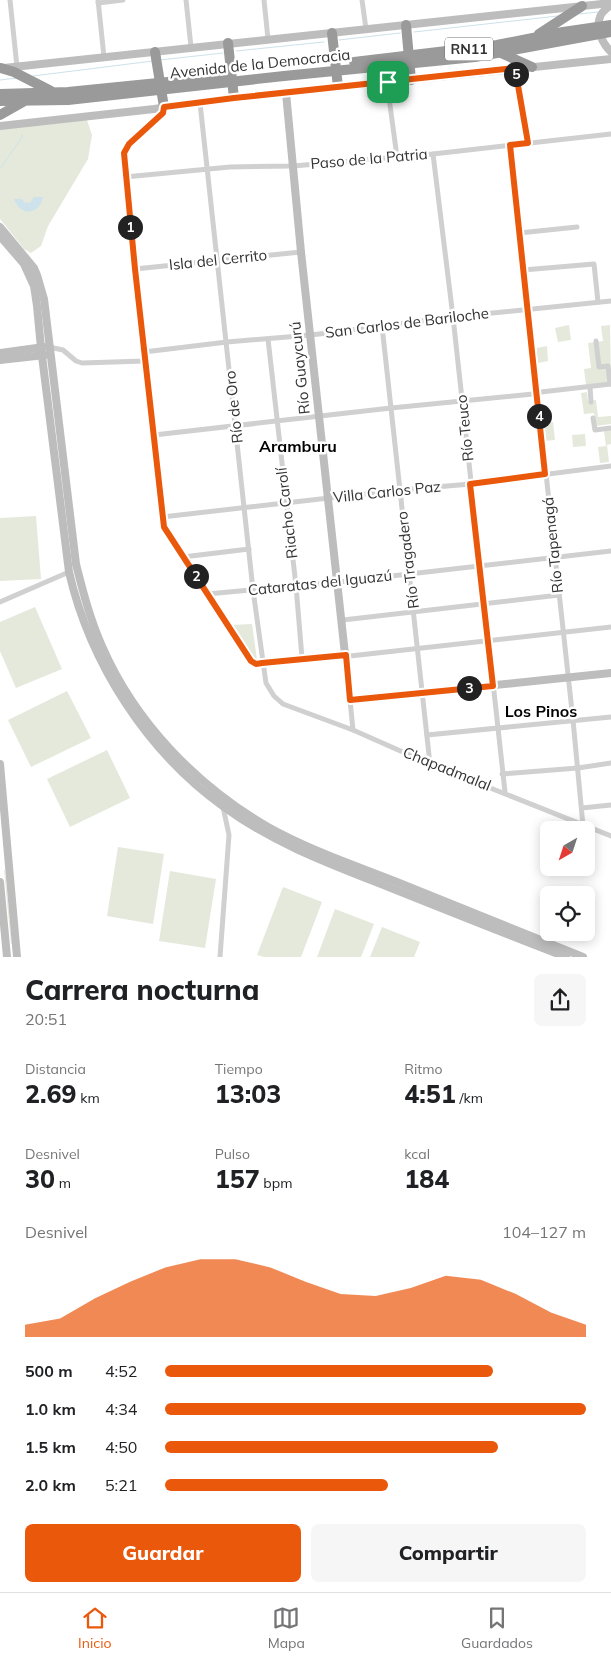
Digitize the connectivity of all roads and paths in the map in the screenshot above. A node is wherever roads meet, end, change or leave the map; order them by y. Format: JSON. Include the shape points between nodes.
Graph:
{"nodes":[{"id":1,"x":10,"y":0,"type":"edge"},
{"id":2,"x":124,"y":0,"type":"edge"},
{"id":3,"x":186,"y":0,"type":"edge"},
{"id":4,"x":264,"y":0,"type":"edge"},
{"id":5,"x":362,"y":0,"type":"edge"},
{"id":6,"x":98,"y":2,"type":"edge"},
{"id":7,"x":611,"y":4,"type":"edge"},
{"id":8,"x":582,"y":6,"type":"junction"},
{"id":9,"x":406,"y":25,"type":"junction"},
{"id":10,"x":611,"y":25,"type":"edge"},
{"id":11,"x":366,"y":29,"type":"junction"},
{"id":12,"x":600,"y":30,"type":"junction"},
{"id":13,"x":611,"y":32,"type":"edge"},
{"id":14,"x":332,"y":33,"type":"junction"},
{"id":15,"x":268,"y":39,"type":"junction"},
{"id":16,"x":529,"y":39,"type":"junction"},
{"id":17,"x":228,"y":43,"type":"junction"},
{"id":18,"x":191,"y":47,"type":"junction"},
{"id":19,"x":155,"y":52,"type":"junction"},
{"id":20,"x":500,"y":52,"type":"junction"},
{"id":21,"x":611,"y":52,"type":"edge"},
{"id":22,"x":104,"y":57,"type":"junction"},
{"id":23,"x":409,"y":59,"type":"junction"},
{"id":24,"x":611,"y":59,"type":"edge"},
{"id":25,"x":336,"y":67,"type":"junction"},
{"id":26,"x":532,"y":67,"type":"junction"},
{"id":27,"x":1,"y":68,"type":"edge"},
{"id":28,"x":515,"y":68,"type":"junction"},
{"id":29,"x":21,"y":74,"type":"junction"},
{"id":30,"x":232,"y":79,"type":"junction"},
{"id":31,"x":411,"y":80,"type":"junction"},
{"id":32,"x":388,"y":82,"type":"junction"},
{"id":33,"x":160,"y":86,"type":"junction"},
{"id":34,"x":338,"y":87,"type":"junction"},
{"id":35,"x":54,"y":93,"type":"junction"},
{"id":36,"x":286,"y":93,"type":"junction"},
{"id":37,"x":0,"y":94,"type":"edge"},
{"id":38,"x":234,"y":98,"type":"junction"},
{"id":39,"x":0,"y":101,"type":"edge"},
{"id":40,"x":23,"y":102,"type":"junction"},
{"id":41,"x":200,"y":103,"type":"junction"},
{"id":42,"x":164,"y":107,"type":"junction"},
{"id":43,"x":0,"y":115,"type":"edge"},
{"id":44,"x":0,"y":126,"type":"edge"},
{"id":45,"x":611,"y":134,"type":"edge"},
{"id":46,"x":528,"y":143,"type":"junction"},
{"id":47,"x":510,"y":145,"type":"junction"},
{"id":48,"x":433,"y":154,"type":"junction"},
{"id":49,"x":397,"y":157,"type":"junction"},
{"id":50,"x":293,"y":166,"type":"junction"},
{"id":51,"x":208,"y":170,"type":"junction"},
{"id":52,"x":126,"y":177,"type":"junction"},
{"id":53,"x":0,"y":227,"type":"edge"},
{"id":54,"x":577,"y":227,"type":"dead end"},
{"id":55,"x":519,"y":233,"type":"junction"},
{"id":56,"x":0,"y":236,"type":"edge"},
{"id":57,"x":301,"y":252,"type":"junction"},
{"id":58,"x":217,"y":260,"type":"junction"},
{"id":59,"x":135,"y":269,"type":"junction"},
{"id":60,"x":523,"y":270,"type":"junction"},
{"id":61,"x":611,"y":301,"type":"edge"},
{"id":62,"x":598,"y":302,"type":"junction"},
{"id":63,"x":527,"y":309,"type":"junction"},
{"id":64,"x":453,"y":317,"type":"junction"},
{"id":65,"x":382,"y":326,"type":"junction"},
{"id":66,"x":310,"y":335,"type":"junction"},
{"id":67,"x":268,"y":339,"type":"junction"},
{"id":68,"x":596,"y":341,"type":"dead end"},
{"id":69,"x":227,"y":342,"type":"junction"},
{"id":70,"x":0,"y":352,"type":"edge"},
{"id":71,"x":144,"y":352,"type":"junction"},
{"id":72,"x":46,"y":355,"type":"junction"},
{"id":73,"x":0,"y":360,"type":"edge"},
{"id":74,"x":145,"y":361,"type":"junction"},
{"id":75,"x":611,"y":384,"type":"edge"},
{"id":76,"x":590,"y":386,"type":"junction"},
{"id":77,"x":536,"y":393,"type":"junction"},
{"id":78,"x":462,"y":401,"type":"junction"},
{"id":79,"x":591,"y":402,"type":"dead end"},
{"id":80,"x":392,"y":408,"type":"junction"},
{"id":81,"x":319,"y":416,"type":"junction"},
{"id":82,"x":593,"y":418,"type":"dead end"},
{"id":83,"x":277,"y":421,"type":"junction"},
{"id":84,"x":236,"y":425,"type":"junction"},
{"id":85,"x":611,"y":428,"type":"edge"},
{"id":86,"x":154,"y":434,"type":"junction"},
{"id":87,"x":611,"y":466,"type":"edge"},
{"id":88,"x":545,"y":474,"type":"junction"},
{"id":89,"x":470,"y":484,"type":"junction"},
{"id":90,"x":400,"y":490,"type":"junction"},
{"id":91,"x":329,"y":498,"type":"junction"},
{"id":92,"x":286,"y":504,"type":"junction"},
{"id":93,"x":245,"y":508,"type":"junction"},
{"id":94,"x":162,"y":517,"type":"junction"},
{"id":95,"x":249,"y":549,"type":"junction"},
{"id":96,"x":611,"y":551,"type":"edge"},
{"id":97,"x":183,"y":557,"type":"junction"},
{"id":98,"x":555,"y":557,"type":"junction"},
{"id":99,"x":479,"y":565,"type":"junction"},
{"id":100,"x":69,"y":572,"type":"junction"},
{"id":101,"x":410,"y":574,"type":"junction"},
{"id":102,"x":339,"y":582,"type":"junction"},
{"id":103,"x":296,"y":586,"type":"junction"},
{"id":104,"x":253,"y":590,"type":"junction"},
{"id":105,"x":207,"y":594,"type":"junction"},
{"id":106,"x":559,"y":595,"type":"junction"},
{"id":107,"x":0,"y":602,"type":"edge"},
{"id":108,"x":484,"y":603,"type":"junction"},
{"id":109,"x":414,"y":611,"type":"junction"},
{"id":110,"x":342,"y":620,"type":"junction"},
{"id":111,"x":611,"y":627,"type":"edge"},
{"id":112,"x":562,"y":633,"type":"junction"},
{"id":113,"x":488,"y":642,"type":"junction"},
{"id":114,"x":418,"y":648,"type":"junction"},
{"id":115,"x":346,"y":655,"type":"junction"},
{"id":116,"x":302,"y":658,"type":"junction"},
{"id":117,"x":259,"y":664,"type":"junction"},
{"id":118,"x":611,"y":673,"type":"edge"},
{"id":119,"x":568,"y":677,"type":"junction"},
{"id":120,"x":493,"y":686,"type":"junction"},
{"id":121,"x":422,"y":693,"type":"junction"},
{"id":122,"x":350,"y":700,"type":"junction"},
{"id":123,"x":283,"y":704,"type":"joint"},
{"id":124,"x":611,"y":717,"type":"edge"},
{"id":125,"x":573,"y":720,"type":"junction"},
{"id":126,"x":497,"y":729,"type":"junction"},
{"id":127,"x":353,"y":730,"type":"junction"},
{"id":128,"x":427,"y":735,"type":"junction"},
{"id":129,"x":611,"y":763,"type":"edge"},
{"id":130,"x":0,"y":764,"type":"edge"},
{"id":131,"x":430,"y":764,"type":"junction"},
{"id":132,"x":578,"y":768,"type":"junction"},
{"id":133,"x":502,"y":774,"type":"junction"},
{"id":134,"x":505,"y":792,"type":"junction"},
{"id":135,"x":2,"y":797,"type":"edge"},
{"id":136,"x":611,"y":805,"type":"edge"},
{"id":137,"x":223,"y":806,"type":"junction"},
{"id":138,"x":582,"y":808,"type":"junction"},
{"id":139,"x":572,"y":821,"type":"edge"},
{"id":140,"x":583,"y":821,"type":"edge"},
{"id":141,"x":595,"y":830,"type":"edge"},
{"id":142,"x":611,"y":836,"type":"edge"},
{"id":143,"x":9,"y":864,"type":"junction"},
{"id":144,"x":0,"y":866,"type":"edge"},
{"id":145,"x":0,"y":882,"type":"edge"},
{"id":146,"x":17,"y":955,"type":"edge"},
{"id":147,"x":5,"y":956,"type":"edge"},
{"id":148,"x":220,"y":957,"type":"edge"},
{"id":149,"x":566,"y":957,"type":"edge"},
{"id":150,"x":583,"y":957,"type":"edge"}],
"edges":[{"from":1,"to":29,"type":"street"},
{"from":2,"to":6,"type":"street"},
{"from":3,"to":18,"type":"street"},
{"from":4,"to":15,"type":"street"},
{"from":5,"to":11,"type":"street"},
{"from":6,"to":22,"type":"street"},
{"from":7,"to":8,"type":"street","name":"Avenida de la Democracia"},
{"from":7,"to":12,"type":"street","via":[[600,17]]},
{"from":8,"to":9,"type":"street","name":"Avenida de la Democracia"},
{"from":8,"to":16,"type":"highway"},
{"from":9,"to":11,"type":"street","name":"Avenida de la Democracia"},
{"from":9,"to":23,"type":"highway"},
{"from":10,"to":12,"type":"highway","name":"Avenida de la Democracia","number":"RN11"},
{"from":11,"to":14,"type":"street","name":"Avenida de la Democracia"},
{"from":12,"to":13,"type":"highway","name":"Avenida de la Democracia","number":"RN11"},
{"from":12,"to":16,"type":"highway","name":"Avenida de la Democracia","number":"RN11"},
{"from":12,"to":20,"type":"highway","name":"Avenida de la Democracia","number":"RN11"},
{"from":12,"to":21,"type":"street","via":[[603,42]]},
{"from":14,"to":15,"type":"street","name":"Avenida de la Democracia"},
{"from":14,"to":25,"type":"highway"},
{"from":15,"to":17,"type":"street","name":"Avenida de la Democracia"},
{"from":16,"to":23,"type":"highway","name":"Avenida de la Democracia","number":"RN11"},
{"from":17,"to":18,"type":"street","name":"Avenida de la Democracia"},
{"from":17,"to":30,"type":"highway"},
{"from":18,"to":19,"type":"street","name":"Avenida de la Democracia"},
{"from":19,"to":22,"type":"street","name":"Avenida de la Democracia"},
{"from":19,"to":33,"type":"highway"},
{"from":20,"to":23,"type":"highway","name":"Avenida de la Democracia","number":"RN11","via":[[475,57]]},
{"from":20,"to":26,"type":"highway"},
{"from":22,"to":29,"type":"street","name":"Avenida de la Democracia"},
{"from":23,"to":25,"type":"highway","name":"Avenida de la Democracia","number":"RN11"},
{"from":23,"to":31,"type":"highway"},
{"from":24,"to":26,"type":"street"},
{"from":25,"to":30,"type":"highway","name":"Avenida de la Democracia","number":"RN11"},
{"from":25,"to":34,"type":"highway"},
{"from":26,"to":28,"type":"street"},
{"from":27,"to":29,"type":"highway"},
{"from":28,"to":31,"type":"street"},
{"from":28,"to":46,"type":"street"},
{"from":29,"to":35,"type":"highway"},
{"from":30,"to":33,"type":"highway","name":"Avenida de la Democracia","number":"RN11"},
{"from":30,"to":38,"type":"highway"},
{"from":31,"to":32,"type":"street"},
{"from":32,"to":34,"type":"street"},
{"from":32,"to":49,"type":"street"},
{"from":33,"to":35,"type":"highway","name":"Avenida de la Democracia","number":"RN11"},
{"from":33,"to":40,"type":"highway","name":"Avenida de la Democracia","number":"RN11","via":[[68,100]]},
{"from":33,"to":42,"type":"highway"},
{"from":34,"to":36,"type":"street"},
{"from":35,"to":37,"type":"highway","name":"Avenida de la Democracia","number":"RN11"},
{"from":36,"to":38,"type":"street"},
{"from":36,"to":50,"type":"street","name":"Río Guaycurú"},
{"from":38,"to":41,"type":"street"},
{"from":39,"to":40,"type":"highway","name":"Avenida de la Democracia","number":"RN11"},
{"from":40,"to":43,"type":"highway"},
{"from":41,"to":42,"type":"street"},
{"from":41,"to":51,"type":"street","name":"Río de Oro"},
{"from":42,"to":44,"type":"street"},
{"from":42,"to":52,"type":"street","via":[[163,113],[129,144],[124,153]]},
{"from":45,"to":46,"type":"street","name":"Paso de la Patria"},
{"from":46,"to":47,"type":"street","name":"Paso de la Patria"},
{"from":47,"to":48,"type":"street","name":"Paso de la Patria"},
{"from":47,"to":55,"type":"street","name":"Río Tapenagá"},
{"from":48,"to":49,"type":"street","name":"Paso de la Patria"},
{"from":48,"to":64,"type":"street","name":"Río Teuco"},
{"from":49,"to":50,"type":"street","name":"Paso de la Patria"},
{"from":50,"to":51,"type":"street","name":"Paso de la Patria"},
{"from":50,"to":57,"type":"street","name":"Río Guaycurú"},
{"from":51,"to":52,"type":"street","name":"Paso de la Patria"},
{"from":51,"to":58,"type":"street","name":"Río de Oro"},
{"from":52,"to":59,"type":"street"},
{"from":53,"to":72,"type":"street","via":[[28,259],[37,275],[44,299]]},
{"from":54,"to":55,"type":"street"},
{"from":55,"to":60,"type":"street","name":"Río Tapenagá"},
{"from":56,"to":72,"type":"street","via":[[30,274]]},
{"from":57,"to":58,"type":"street","name":"Isla del Cerrito"},
{"from":57,"to":66,"type":"street","name":"Río Guaycurú"},
{"from":58,"to":59,"type":"street","name":"Isla del Cerrito"},
{"from":58,"to":69,"type":"street","name":"Río de Oro"},
{"from":59,"to":71,"type":"street"},
{"from":60,"to":62,"type":"street","via":[[594,264]]},
{"from":60,"to":63,"type":"street","name":"Río Tapenagá"},
{"from":61,"to":62,"type":"street","name":"San Carlos de Bariloche"},
{"from":62,"to":63,"type":"street","name":"San Carlos de Bariloche"},
{"from":63,"to":64,"type":"street","name":"San Carlos de Bariloche"},
{"from":63,"to":77,"type":"street","name":"Río Tapenagá"},
{"from":64,"to":65,"type":"street","name":"San Carlos de Bariloche"},
{"from":64,"to":78,"type":"street","name":"Río Teuco"},
{"from":65,"to":66,"type":"street","name":"San Carlos de Bariloche"},
{"from":65,"to":80,"type":"street","name":"Río Tragadero"},
{"from":66,"to":67,"type":"street","name":"San Carlos de Bariloche"},
{"from":66,"to":81,"type":"street","name":"Río Guaycurú"},
{"from":67,"to":69,"type":"street","name":"San Carlos de Bariloche"},
{"from":67,"to":83,"type":"street","name":"Riacho Carolí"},
{"from":68,"to":75,"type":"street","via":[[599,367],[608,366]]},
{"from":69,"to":71,"type":"street","name":"San Carlos de Bariloche"},
{"from":69,"to":84,"type":"street","name":"Río de Oro"},
{"from":70,"to":72,"type":"street"},
{"from":71,"to":74,"type":"street"},
{"from":72,"to":73,"type":"street"},
{"from":72,"to":74,"type":"street","via":[[63,350],[82,363]]},
{"from":72,"to":100,"type":"street"},
{"from":72,"to":150,"type":"street","via":[[76,564],[84,599],[114,671],[151,727],[175,754],[226,800],[270,828],[341,860]]},
{"from":74,"to":86,"type":"street"},
{"from":75,"to":76,"type":"street"},
{"from":76,"to":77,"type":"street"},
{"from":76,"to":79,"type":"street"},
{"from":77,"to":78,"type":"street"},
{"from":77,"to":88,"type":"street","name":"Río Tapenagá"},
{"from":78,"to":80,"type":"street"},
{"from":78,"to":89,"type":"street","name":"Río Teuco"},
{"from":80,"to":81,"type":"street"},
{"from":80,"to":90,"type":"street","name":"Río Tragadero"},
{"from":81,"to":83,"type":"street"},
{"from":81,"to":91,"type":"street","name":"Río Guaycurú"},
{"from":82,"to":85,"type":"street","via":[[595,430]]},
{"from":83,"to":84,"type":"street"},
{"from":83,"to":92,"type":"street","name":"Riacho Carolí"},
{"from":84,"to":86,"type":"street"},
{"from":84,"to":93,"type":"street","name":"Río de Oro"},
{"from":86,"to":94,"type":"street"},
{"from":87,"to":88,"type":"street","name":"Villa Carlos Paz"},
{"from":88,"to":89,"type":"street","name":"Villa Carlos Paz"},
{"from":88,"to":98,"type":"street","name":"Río Tapenagá"},
{"from":89,"to":90,"type":"street","name":"Villa Carlos Paz"},
{"from":89,"to":99,"type":"street","name":"Río Teuco"},
{"from":90,"to":91,"type":"street","name":"Villa Carlos Paz"},
{"from":90,"to":101,"type":"street","name":"Río Tragadero"},
{"from":91,"to":92,"type":"street","name":"Villa Carlos Paz"},
{"from":91,"to":102,"type":"street","name":"Río Guaycurú"},
{"from":92,"to":93,"type":"street","name":"Villa Carlos Paz"},
{"from":92,"to":103,"type":"street","name":"Riacho Carolí"},
{"from":93,"to":94,"type":"street","name":"Villa Carlos Paz"},
{"from":93,"to":95,"type":"street","name":"Río de Oro"},
{"from":94,"to":97,"type":"street","via":[[164,527]]},
{"from":95,"to":97,"type":"street"},
{"from":95,"to":104,"type":"street","name":"Río de Oro"},
{"from":96,"to":98,"type":"street","name":"Cataratas del Iguazú"},
{"from":97,"to":105,"type":"street"},
{"from":98,"to":99,"type":"street","name":"Cataratas del Iguazú"},
{"from":98,"to":106,"type":"street","name":"Río Tapenagá"},
{"from":99,"to":101,"type":"street","name":"Cataratas del Iguazú"},
{"from":99,"to":108,"type":"street","name":"Río Teuco"},
{"from":100,"to":107,"type":"street"},
{"from":100,"to":137,"type":"street","via":[[84,622],[125,701],[170,760]]},
{"from":101,"to":102,"type":"street","name":"Cataratas del Iguazú"},
{"from":101,"to":109,"type":"street","name":"Río Tragadero"},
{"from":102,"to":103,"type":"street","name":"Cataratas del Iguazú"},
{"from":102,"to":110,"type":"street","name":"Río Guaycurú"},
{"from":103,"to":104,"type":"street","name":"Cataratas del Iguazú"},
{"from":103,"to":116,"type":"street","name":"Riacho Carolí"},
{"from":104,"to":105,"type":"street","name":"Cataratas del Iguazú"},
{"from":104,"to":117,"type":"street","name":"Río de Oro"},
{"from":105,"to":117,"type":"street","via":[[251,661]]},
{"from":106,"to":108,"type":"street"},
{"from":106,"to":112,"type":"street","name":"Río Tapenagá"},
{"from":108,"to":109,"type":"street"},
{"from":108,"to":113,"type":"street","name":"Río Teuco"},
{"from":109,"to":110,"type":"street"},
{"from":109,"to":114,"type":"street","name":"Río Tragadero"},
{"from":110,"to":115,"type":"street","name":"Río Guaycurú"},
{"from":111,"to":112,"type":"street"},
{"from":112,"to":113,"type":"street"},
{"from":112,"to":119,"type":"street","name":"Río Tapenagá"},
{"from":113,"to":114,"type":"street"},
{"from":113,"to":120,"type":"street","name":"Río Teuco"},
{"from":114,"to":115,"type":"street"},
{"from":114,"to":121,"type":"street","name":"Río Tragadero"},
{"from":115,"to":116,"type":"street"},
{"from":115,"to":122,"type":"street","name":"Río Guaycurú"},
{"from":116,"to":117,"type":"street"},
{"from":117,"to":123,"type":"street","name":"Río de Oro","via":[[266,683]]},
{"from":118,"to":119,"type":"street"},
{"from":119,"to":120,"type":"street"},
{"from":119,"to":125,"type":"street","name":"Río Tapenagá"},
{"from":120,"to":121,"type":"street"},
{"from":120,"to":126,"type":"street","name":"Río Teuco"},
{"from":121,"to":122,"type":"street"},
{"from":121,"to":128,"type":"street","name":"Río Tragadero"},
{"from":122,"to":127,"type":"street","name":"Río Guaycurú"},
{"from":123,"to":127,"type":"street","name":"Chapadmalal"},
{"from":124,"to":125,"type":"street"},
{"from":125,"to":126,"type":"street"},
{"from":125,"to":132,"type":"street","name":"Río Tapenagá"},
{"from":126,"to":128,"type":"street"},
{"from":126,"to":133,"type":"street","name":"Río Teuco"},
{"from":127,"to":131,"type":"street","name":"Chapadmalal"},
{"from":128,"to":131,"type":"street","name":"Río Tragadero"},
{"from":129,"to":132,"type":"street"},
{"from":130,"to":135,"type":"street"},
{"from":131,"to":134,"type":"street","name":"Chapadmalal"},
{"from":132,"to":133,"type":"street"},
{"from":132,"to":138,"type":"street","name":"Río Tapenagá"},
{"from":133,"to":134,"type":"street","name":"Río Teuco"},
{"from":134,"to":139,"type":"street","name":"Chapadmalal"},
{"from":135,"to":143,"type":"street"},
{"from":136,"to":138,"type":"street"},
{"from":137,"to":148,"type":"street","via":[[229,835]]},
{"from":137,"to":149,"type":"street","via":[[299,850]]},
{"from":138,"to":140,"type":"street","name":"Río Tapenagá"},
{"from":141,"to":142,"type":"street","name":"Chapadmalal"},
{"from":143,"to":144,"type":"street"},
{"from":143,"to":146,"type":"street"},
{"from":145,"to":147,"type":"street"},
{"from":146,"to":147,"type":"street"}]}
